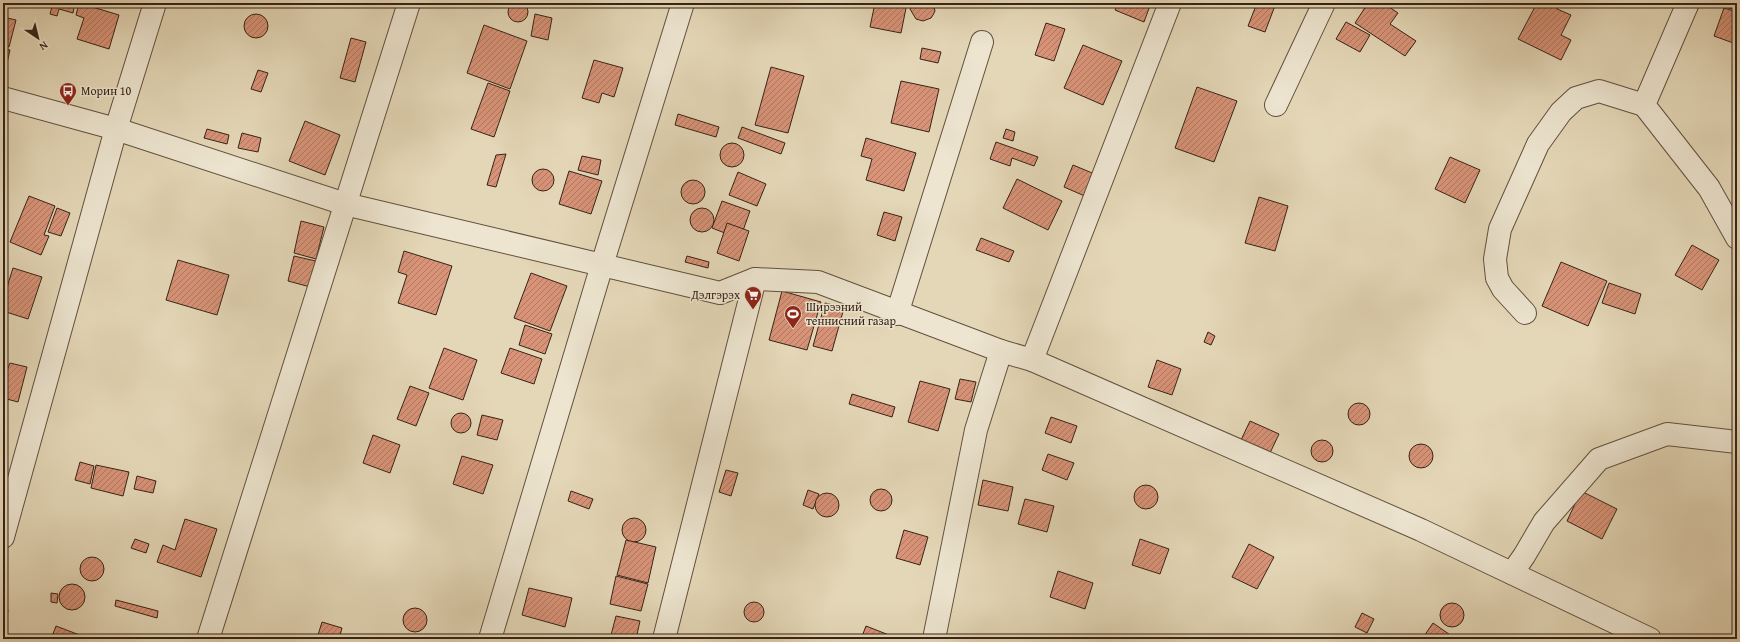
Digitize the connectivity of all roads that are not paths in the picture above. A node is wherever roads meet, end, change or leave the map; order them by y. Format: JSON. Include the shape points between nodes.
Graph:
{"nodes":[{"id":1,"x":156,"y":3,"type":"edge"},
{"id":2,"x":409,"y":3,"type":"edge"},
{"id":3,"x":683,"y":3,"type":"edge"},
{"id":4,"x":1170,"y":3,"type":"edge"},
{"id":5,"x":1324,"y":3,"type":"edge"},
{"id":6,"x":1688,"y":3,"type":"edge"},
{"id":7,"x":982,"y":42,"type":"dead end"},
{"id":8,"x":3,"y":98,"type":"edge"},
{"id":9,"x":1276,"y":105,"type":"dead end"},
{"id":10,"x":1644,"y":105,"type":"junction"},
{"id":11,"x":116,"y":129,"type":"junction"},
{"id":12,"x":345,"y":204,"type":"junction"},
{"id":13,"x":1737,"y":238,"type":"edge"},
{"id":14,"x":602,"y":265,"type":"junction"},
{"id":15,"x":755,"y":279,"type":"junction"},
{"id":16,"x":1525,"y":313,"type":"dead end"},
{"id":17,"x":897,"y":314,"type":"junction"},
{"id":18,"x":1001,"y":352,"type":"junction"},
{"id":19,"x":1032,"y":360,"type":"junction"},
{"id":20,"x":1737,"y":442,"type":"edge"},
{"id":21,"x":3,"y":537,"type":"edge"},
{"id":22,"x":1512,"y":573,"type":"junction"},
{"id":23,"x":208,"y":639,"type":"edge"},
{"id":24,"x":490,"y":639,"type":"edge"},
{"id":25,"x":664,"y":639,"type":"edge"},
{"id":26,"x":934,"y":639,"type":"edge"},
{"id":27,"x":1650,"y":639,"type":"edge"}],
"edges":[{"from":1,"to":11,"type":"street"},
{"from":2,"to":12,"type":"street"},
{"from":3,"to":14,"type":"street"},
{"from":4,"to":19,"type":"street"},
{"from":5,"to":9,"type":"street"},
{"from":6,"to":10,"type":"street"},
{"from":7,"to":17,"type":"street"},
{"from":8,"to":11,"type":"street"},
{"from":10,"to":13,"type":"street","via":[[1709,188]]},
{"from":10,"to":16,"type":"street","via":[[1600,92],[1576,98],[1561,112],[1538,144],[1500,229],[1495,259],[1497,278],[1503,289]]},
{"from":11,"to":12,"type":"street"},
{"from":11,"to":21,"type":"street"},
{"from":12,"to":14,"type":"street"},
{"from":12,"to":23,"type":"street"},
{"from":14,"to":15,"type":"street","via":[[720,293]]},
{"from":14,"to":24,"type":"street"},
{"from":15,"to":17,"type":"street","via":[[818,282]]},
{"from":15,"to":25,"type":"street"},
{"from":17,"to":18,"type":"street"},
{"from":18,"to":19,"type":"street"},
{"from":18,"to":26,"type":"street","via":[[976,430]]},
{"from":19,"to":22,"type":"street","via":[[1421,530]]},
{"from":20,"to":22,"type":"street","via":[[1667,434],[1599,459],[1544,522]]},
{"from":22,"to":27,"type":"street"}]}
